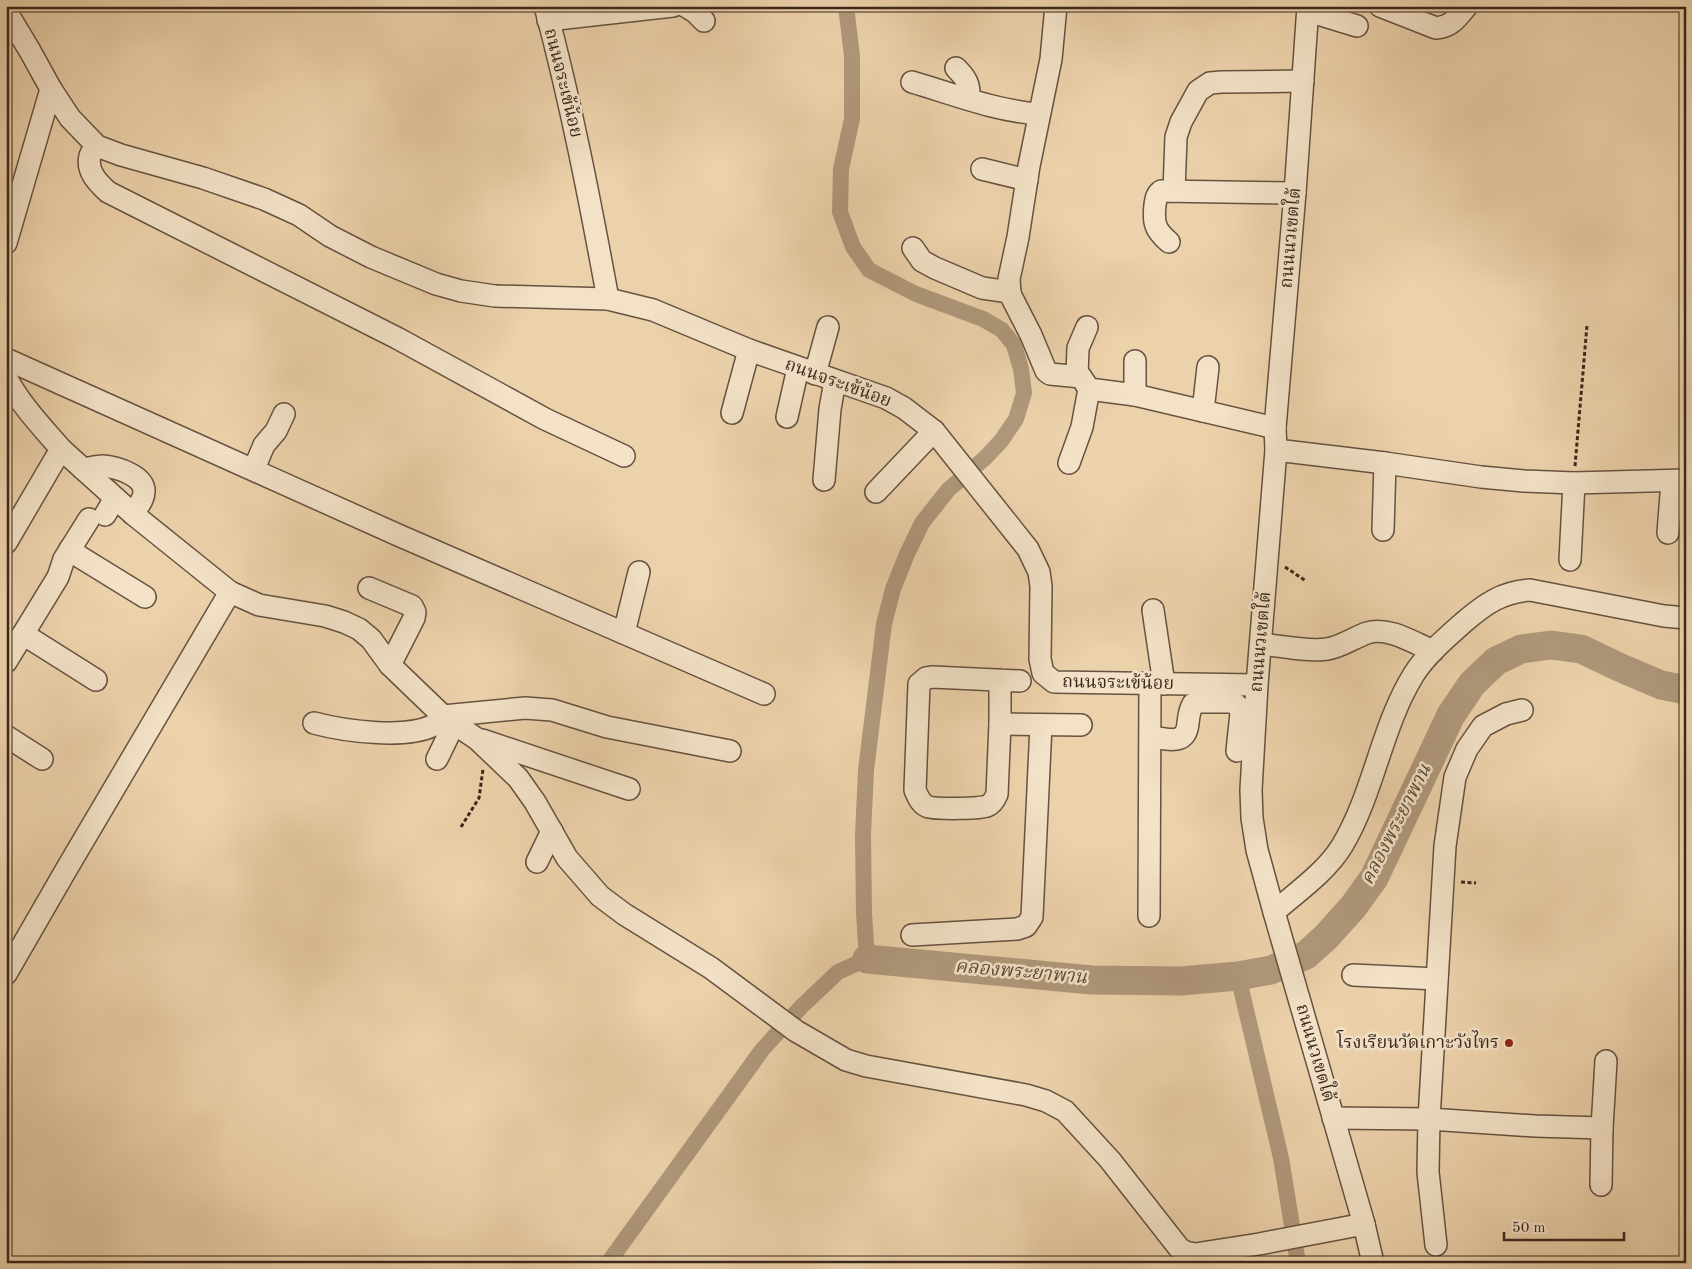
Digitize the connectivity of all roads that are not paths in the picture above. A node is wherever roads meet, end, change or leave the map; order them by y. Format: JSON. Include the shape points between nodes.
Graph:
{"nodes":[{"id":1,"x":579,"y":6,"type":"edge"},
{"id":2,"x":673,"y":6,"type":"edge"},
{"id":3,"x":685,"y":6,"type":"edge"},
{"id":4,"x":1056,"y":6,"type":"edge"},
{"id":5,"x":1380,"y":6,"type":"edge"},
{"id":6,"x":1467,"y":6,"type":"edge"},
{"id":7,"x":1308,"y":8,"type":"edge"},
{"id":8,"x":6,"y":11,"type":"edge"},
{"id":9,"x":546,"y":12,"type":"edge"},
{"id":10,"x":704,"y":21,"type":"dead end"},
{"id":11,"x":1356,"y":26,"type":"dead end"},
{"id":12,"x":956,"y":68,"type":"dead end"},
{"id":13,"x":1303,"y":81,"type":"junction"},
{"id":14,"x":912,"y":82,"type":"dead end"},
{"id":15,"x":50,"y":89,"type":"junction"},
{"id":16,"x":969,"y":99,"type":"junction"},
{"id":17,"x":1040,"y":114,"type":"junction"},
{"id":18,"x":97,"y":146,"type":"junction"},
{"id":19,"x":982,"y":169,"type":"dead end"},
{"id":20,"x":1027,"y":180,"type":"junction"},
{"id":21,"x":1174,"y":191,"type":"junction"},
{"id":22,"x":1295,"y":193,"type":"junction"},
{"id":23,"x":1168,"y":242,"type":"dead end"},
{"id":24,"x":6,"y":243,"type":"edge"},
{"id":25,"x":913,"y":248,"type":"dead end"},
{"id":26,"x":1010,"y":292,"type":"junction"},
{"id":27,"x":608,"y":299,"type":"junction"},
{"id":28,"x":1087,"y":327,"type":"dead end"},
{"id":29,"x":828,"y":328,"type":"dead end"},
{"id":30,"x":748,"y":350,"type":"junction"},
{"id":31,"x":6,"y":359,"type":"edge"},
{"id":32,"x":1135,"y":361,"type":"dead end"},
{"id":33,"x":1208,"y":367,"type":"dead end"},
{"id":34,"x":806,"y":371,"type":"junction"},
{"id":35,"x":6,"y":377,"type":"edge"},
{"id":36,"x":835,"y":381,"type":"junction"},
{"id":37,"x":1083,"y":382,"type":"junction"},
{"id":38,"x":1135,"y":395,"type":"junction"},
{"id":39,"x":1203,"y":411,"type":"junction"},
{"id":40,"x":732,"y":412,"type":"dead end"},
{"id":41,"x":284,"y":414,"type":"dead end"},
{"id":42,"x":787,"y":416,"type":"dead end"},
{"id":43,"x":1275,"y":428,"type":"junction"},
{"id":44,"x":934,"y":432,"type":"junction"},
{"id":45,"x":61,"y":449,"type":"junction"},
{"id":46,"x":1276,"y":450,"type":"junction"},
{"id":47,"x":624,"y":456,"type":"dead end"},
{"id":48,"x":1069,"y":463,"type":"dead end"},
{"id":49,"x":1385,"y":463,"type":"junction"},
{"id":50,"x":84,"y":469,"type":"junction"},
{"id":51,"x":254,"y":469,"type":"junction"},
{"id":52,"x":824,"y":480,"type":"dead end"},
{"id":53,"x":1679,"y":481,"type":"edge"},
{"id":54,"x":1574,"y":483,"type":"junction"},
{"id":55,"x":876,"y":492,"type":"dead end"},
{"id":56,"x":102,"y":509,"type":"junction"},
{"id":57,"x":133,"y":514,"type":"junction"},
{"id":58,"x":1383,"y":530,"type":"dead end"},
{"id":59,"x":1668,"y":533,"type":"dead end"},
{"id":60,"x":6,"y":543,"type":"edge"},
{"id":61,"x":75,"y":553,"type":"junction"},
{"id":62,"x":1570,"y":560,"type":"dead end"},
{"id":63,"x":639,"y":572,"type":"dead end"},
{"id":64,"x":369,"y":588,"type":"dead end"},
{"id":65,"x":230,"y":592,"type":"junction"},
{"id":66,"x":145,"y":597,"type":"dead end"},
{"id":67,"x":1154,"y":610,"type":"dead end"},
{"id":68,"x":1686,"y":618,"type":"edge"},
{"id":69,"x":624,"y":633,"type":"junction"},
{"id":70,"x":23,"y":634,"type":"junction"},
{"id":71,"x":1261,"y":644,"type":"junction"},
{"id":72,"x":1439,"y":645,"type":"junction"},
{"id":73,"x":6,"y":662,"type":"edge"},
{"id":74,"x":390,"y":665,"type":"junction"},
{"id":75,"x":1023,"y":679,"type":"junction"},
{"id":76,"x":96,"y":680,"type":"dead end"},
{"id":77,"x":1157,"y":684,"type":"junction"},
{"id":78,"x":1257,"y":685,"type":"junction"},
{"id":79,"x":764,"y":694,"type":"dead end"},
{"id":80,"x":1522,"y":710,"type":"dead end"},
{"id":81,"x":449,"y":720,"type":"junction"},
{"id":82,"x":314,"y":723,"type":"dead end"},
{"id":83,"x":1000,"y":724,"type":"junction"},
{"id":84,"x":1041,"y":725,"type":"junction"},
{"id":85,"x":1082,"y":725,"type":"dead end"},
{"id":86,"x":6,"y":736,"type":"edge"},
{"id":87,"x":1151,"y":737,"type":"junction"},
{"id":88,"x":481,"y":742,"type":"junction"},
{"id":89,"x":730,"y":751,"type":"dead end"},
{"id":90,"x":1237,"y":751,"type":"dead end"},
{"id":91,"x":42,"y":759,"type":"dead end"},
{"id":92,"x":437,"y":759,"type":"dead end"},
{"id":93,"x":629,"y":788,"type":"dead end"},
{"id":94,"x":552,"y":831,"type":"junction"},
{"id":95,"x":536,"y":862,"type":"dead end"},
{"id":96,"x":1149,"y":916,"type":"dead end"},
{"id":97,"x":1276,"y":919,"type":"junction"},
{"id":98,"x":912,"y":935,"type":"dead end"},
{"id":99,"x":6,"y":974,"type":"edge"},
{"id":100,"x":1353,"y":975,"type":"dead end"},
{"id":101,"x":1437,"y":979,"type":"junction"},
{"id":102,"x":1606,"y":1061,"type":"dead end"},
{"id":103,"x":1334,"y":1118,"type":"junction"},
{"id":104,"x":1429,"y":1119,"type":"junction"},
{"id":105,"x":1602,"y":1128,"type":"junction"},
{"id":106,"x":1601,"y":1185,"type":"dead end"},
{"id":107,"x":1364,"y":1224,"type":"junction"},
{"id":108,"x":1436,"y":1245,"type":"dead end"},
{"id":109,"x":1181,"y":1258,"type":"edge"},
{"id":110,"x":1373,"y":1263,"type":"edge"}],
"edges":[{"from":1,"to":9,"type":"street"},
{"from":2,"to":9,"type":"street"},
{"from":3,"to":10,"type":"street"},
{"from":4,"to":17,"type":"street","via":[[1051,59]]},
{"from":5,"to":6,"type":"street","via":[[1436,28],[1452,23]]},
{"from":7,"to":11,"type":"street"},
{"from":7,"to":13,"type":"street","name":"ถนนนวเขตใต้"},
{"from":8,"to":15,"type":"street"},
{"from":9,"to":27,"type":"street","name":"ถนนจระเข้น้อย","via":[[588,189]]},
{"from":12,"to":16,"type":"street","via":[[969,83]]},
{"from":13,"to":21,"type":"street","via":[[1210,83],[1198,91],[1180,122],[1176,137]]},
{"from":13,"to":22,"type":"street","name":"ถนนนวเขตใต้"},
{"from":14,"to":16,"type":"street"},
{"from":15,"to":18,"type":"street","via":[[70,118]]},
{"from":15,"to":24,"type":"street"},
{"from":16,"to":17,"type":"street","via":[[1020,113]]},
{"from":17,"to":20,"type":"street"},
{"from":18,"to":27,"type":"street","via":[[264,199],[300,215],[330,236],[371,257],[436,284],[495,296]]},
{"from":18,"to":47,"type":"street","via":[[90,156],[90,166],[95,180],[108,192],[398,338],[544,419]]},
{"from":19,"to":20,"type":"street"},
{"from":20,"to":26,"type":"street","via":[[1009,279]]},
{"from":21,"to":22,"type":"street"},
{"from":21,"to":23,"type":"street","via":[[1161,191],[1156,198],[1155,224]]},
{"from":22,"to":43,"type":"street","name":"ถนนนวเขตใต้"},
{"from":25,"to":26,"type":"street","via":[[922,261],[935,268],[982,288]]},
{"from":26,"to":37,"type":"street","via":[[1046,371]]},
{"from":27,"to":30,"type":"street","name":"ถนนจระเข้น้อย","via":[[653,310]]},
{"from":28,"to":37,"type":"street","via":[[1078,348]]},
{"from":29,"to":34,"type":"street"},
{"from":30,"to":34,"type":"street","name":"ถนนจระเข้น้อย"},
{"from":30,"to":40,"type":"street"},
{"from":31,"to":51,"type":"street"},
{"from":32,"to":38,"type":"street"},
{"from":33,"to":39,"type":"street"},
{"from":34,"to":36,"type":"street","name":"ถนนจระเข้น้อย"},
{"from":34,"to":42,"type":"street"},
{"from":35,"to":45,"type":"street","via":[[32,416]]},
{"from":36,"to":44,"type":"street","name":"ถนนจระเข้น้อย","via":[[886,398]]},
{"from":36,"to":52,"type":"street"},
{"from":37,"to":38,"type":"street"},
{"from":37,"to":48,"type":"street","via":[[1082,427]]},
{"from":38,"to":39,"type":"street"},
{"from":39,"to":43,"type":"street"},
{"from":41,"to":51,"type":"street","via":[[264,445]]},
{"from":43,"to":46,"type":"street","name":"ถนนนวเขตใต้"},
{"from":44,"to":55,"type":"street"},
{"from":44,"to":75,"type":"street","name":"ถนนจระเข้น้อย","via":[[1028,549],[1039,572],[1040,659]]},
{"from":45,"to":50,"type":"street"},
{"from":45,"to":60,"type":"street"},
{"from":46,"to":49,"type":"street"},
{"from":46,"to":71,"type":"street","name":"ถนนนวเขตใต้"},
{"from":49,"to":54,"type":"street","via":[[1481,477]]},
{"from":49,"to":58,"type":"street"},
{"from":50,"to":56,"type":"street"},
{"from":50,"to":57,"type":"street","via":[[102,466],[131,474],[144,491]]},
{"from":51,"to":69,"type":"street"},
{"from":53,"to":54,"type":"street"},
{"from":53,"to":59,"type":"street"},
{"from":54,"to":62,"type":"street"},
{"from":56,"to":57,"type":"street"},
{"from":56,"to":61,"type":"street"},
{"from":57,"to":65,"type":"street"},
{"from":61,"to":66,"type":"street"},
{"from":61,"to":70,"type":"street","via":[[68,572],[58,577]]},
{"from":63,"to":69,"type":"street"},
{"from":64,"to":74,"type":"street","via":[[412,606],[415,612]]},
{"from":65,"to":74,"type":"street","via":[[259,605],[344,622],[371,640]]},
{"from":65,"to":99,"type":"street"},
{"from":67,"to":77,"type":"street"},
{"from":68,"to":72,"type":"street","via":[[1530,590],[1514,591],[1500,596],[1472,615]]},
{"from":69,"to":79,"type":"street"},
{"from":70,"to":73,"type":"street"},
{"from":70,"to":76,"type":"street"},
{"from":71,"to":72,"type":"street","via":[[1327,649],[1368,633],[1380,632]]},
{"from":71,"to":78,"type":"street","name":"ถนนนวเขตใต้"},
{"from":72,"to":97,"type":"street","via":[[1414,673],[1396,707],[1357,816],[1341,847]]},
{"from":74,"to":81,"type":"street"},
{"from":75,"to":77,"type":"street","name":"ถนนจระเข้น้อย"},
{"from":75,"to":83,"type":"street"},
{"from":75,"to":83,"type":"street","via":[[933,677],[919,684],[915,790],[920,801],[928,807],[987,807],[997,794]]},
{"from":77,"to":78,"type":"street","name":"ถนนจระเข้น้อย"},
{"from":77,"to":87,"type":"street"},
{"from":78,"to":97,"type":"street","name":"ถนนนวเขตใต้","via":[[1252,818],[1257,850]]},
{"from":80,"to":101,"type":"street","via":[[1483,726],[1467,749],[1455,777],[1445,846]]},
{"from":81,"to":82,"type":"street","via":[[422,730],[405,732],[353,731]]},
{"from":81,"to":88,"type":"street"},
{"from":81,"to":89,"type":"street","via":[[526,708],[552,710],[607,727]]},
{"from":81,"to":92,"type":"street"},
{"from":83,"to":84,"type":"street"},
{"from":84,"to":85,"type":"street"},
{"from":84,"to":98,"type":"street","via":[[1032,917],[1026,926],[1017,929]]},
{"from":86,"to":91,"type":"street"},
{"from":87,"to":90,"type":"street","via":[[1183,737],[1187,733],[1192,704],[1233,702],[1240,713]]},
{"from":87,"to":96,"type":"street"},
{"from":88,"to":93,"type":"street"},
{"from":88,"to":94,"type":"street","via":[[518,778]]},
{"from":94,"to":95,"type":"street"},
{"from":94,"to":109,"type":"street","via":[[567,858],[600,896],[711,968],[796,1031],[846,1060],[1026,1095],[1065,1112],[1110,1160],[1179,1248]]},
{"from":97,"to":103,"type":"street","name":"ถนนนวเขตใต้"},
{"from":100,"to":101,"type":"street"},
{"from":101,"to":104,"type":"street"},
{"from":102,"to":105,"type":"street"},
{"from":103,"to":104,"type":"street"},
{"from":103,"to":107,"type":"street","name":"ถนนนวเขตใต้"},
{"from":104,"to":105,"type":"street"},
{"from":104,"to":108,"type":"street","via":[[1428,1172]]},
{"from":105,"to":106,"type":"street"},
{"from":107,"to":109,"type":"street"},
{"from":107,"to":110,"type":"street","name":"ถนนนวเขตใต้"}]}
